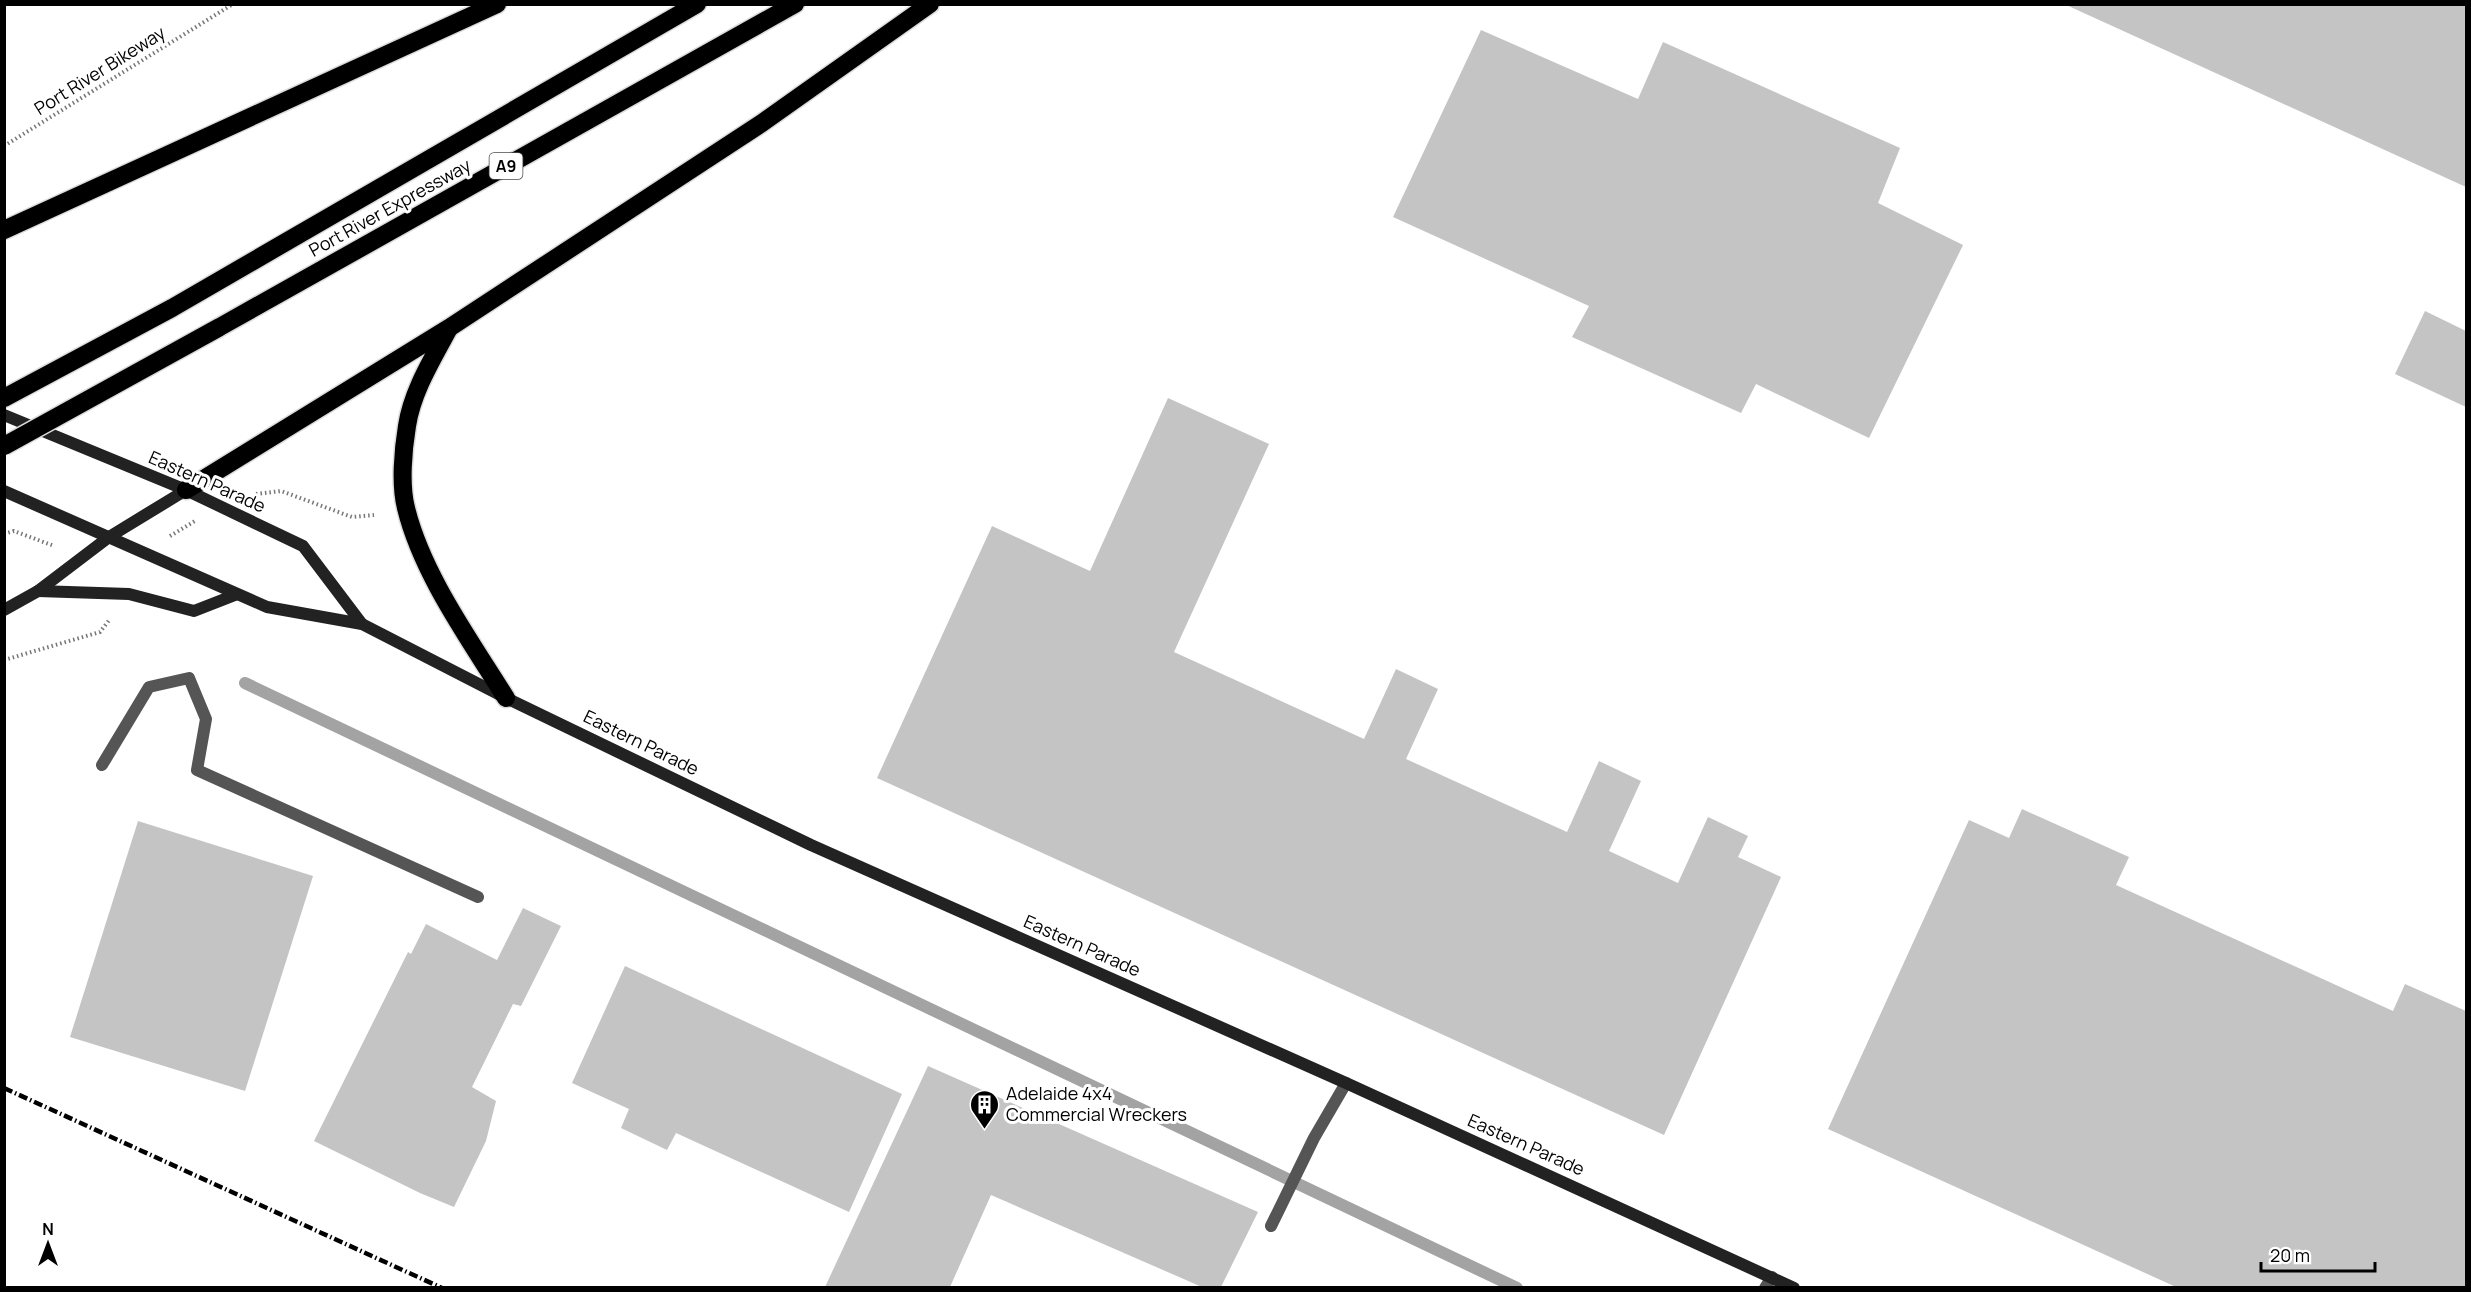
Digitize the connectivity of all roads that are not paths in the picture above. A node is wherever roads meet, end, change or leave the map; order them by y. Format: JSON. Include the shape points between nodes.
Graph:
{"nodes":[{"id":1,"x":497,"y":4,"type":"edge"},
{"id":2,"x":697,"y":4,"type":"edge"},
{"id":3,"x":795,"y":4,"type":"edge"},
{"id":4,"x":930,"y":4,"type":"edge"},
{"id":5,"x":4,"y":230,"type":"edge"},
{"id":6,"x":449,"y":328,"type":"junction"},
{"id":7,"x":4,"y":398,"type":"edge"},
{"id":8,"x":4,"y":415,"type":"edge"},
{"id":9,"x":4,"y":446,"type":"edge"},
{"id":10,"x":186,"y":490,"type":"junction"},
{"id":11,"x":4,"y":491,"type":"edge"},
{"id":12,"x":109,"y":537,"type":"junction"},
{"id":13,"x":38,"y":591,"type":"junction"},
{"id":14,"x":236,"y":595,"type":"junction"},
{"id":15,"x":4,"y":610,"type":"edge"},
{"id":16,"x":362,"y":624,"type":"junction"},
{"id":17,"x":506,"y":698,"type":"junction"},
{"id":18,"x":102,"y":765,"type":"dead end"},
{"id":19,"x":478,"y":897,"type":"dead end"},
{"id":20,"x":1346,"y":1083,"type":"junction"},
{"id":21,"x":1271,"y":1226,"type":"dead end"},
{"id":22,"x":1769,"y":1282,"type":"edge"},
{"id":23,"x":1794,"y":1287,"type":"edge"}],
"edges":[{"from":1,"to":5,"type":"highway"},
{"from":2,"to":7,"type":"highway","name":"Port River Expressway","number":"A9","via":[[172,308]]},
{"from":3,"to":9,"type":"highway","name":"Port River Expressway","number":"A9","bridge":true},
{"from":4,"to":6,"type":"highway","via":[[762,123]]},
{"from":6,"to":10,"type":"highway"},
{"from":6,"to":17,"type":"highway","via":[[422,378],[407,426],[406,507],[436,580]]},
{"from":8,"to":10,"type":"main road","name":"Eastern Parade"},
{"from":10,"to":12,"type":"main road"},
{"from":10,"to":16,"type":"main road","name":"Eastern Parade","via":[[303,546]]},
{"from":11,"to":12,"type":"main road","name":"Eastern Parade"},
{"from":12,"to":13,"type":"main road"},
{"from":12,"to":14,"type":"main road","name":"Eastern Parade"},
{"from":13,"to":14,"type":"main road","via":[[129,594],[194,611]]},
{"from":13,"to":15,"type":"main road"},
{"from":14,"to":16,"type":"main road","name":"Eastern Parade","via":[[267,607]]},
{"from":16,"to":17,"type":"main road","name":"Eastern Parade"},
{"from":17,"to":20,"type":"main road","name":"Eastern Parade","via":[[811,845]]},
{"from":18,"to":19,"type":"lane","via":[[148,687],[189,678],[206,719],[197,770]]},
{"from":20,"to":21,"type":"lane"},
{"from":20,"to":22,"type":"main road","name":"Eastern Parade"},
{"from":22,"to":23,"type":"main road","name":"Eastern Parade"}]}
